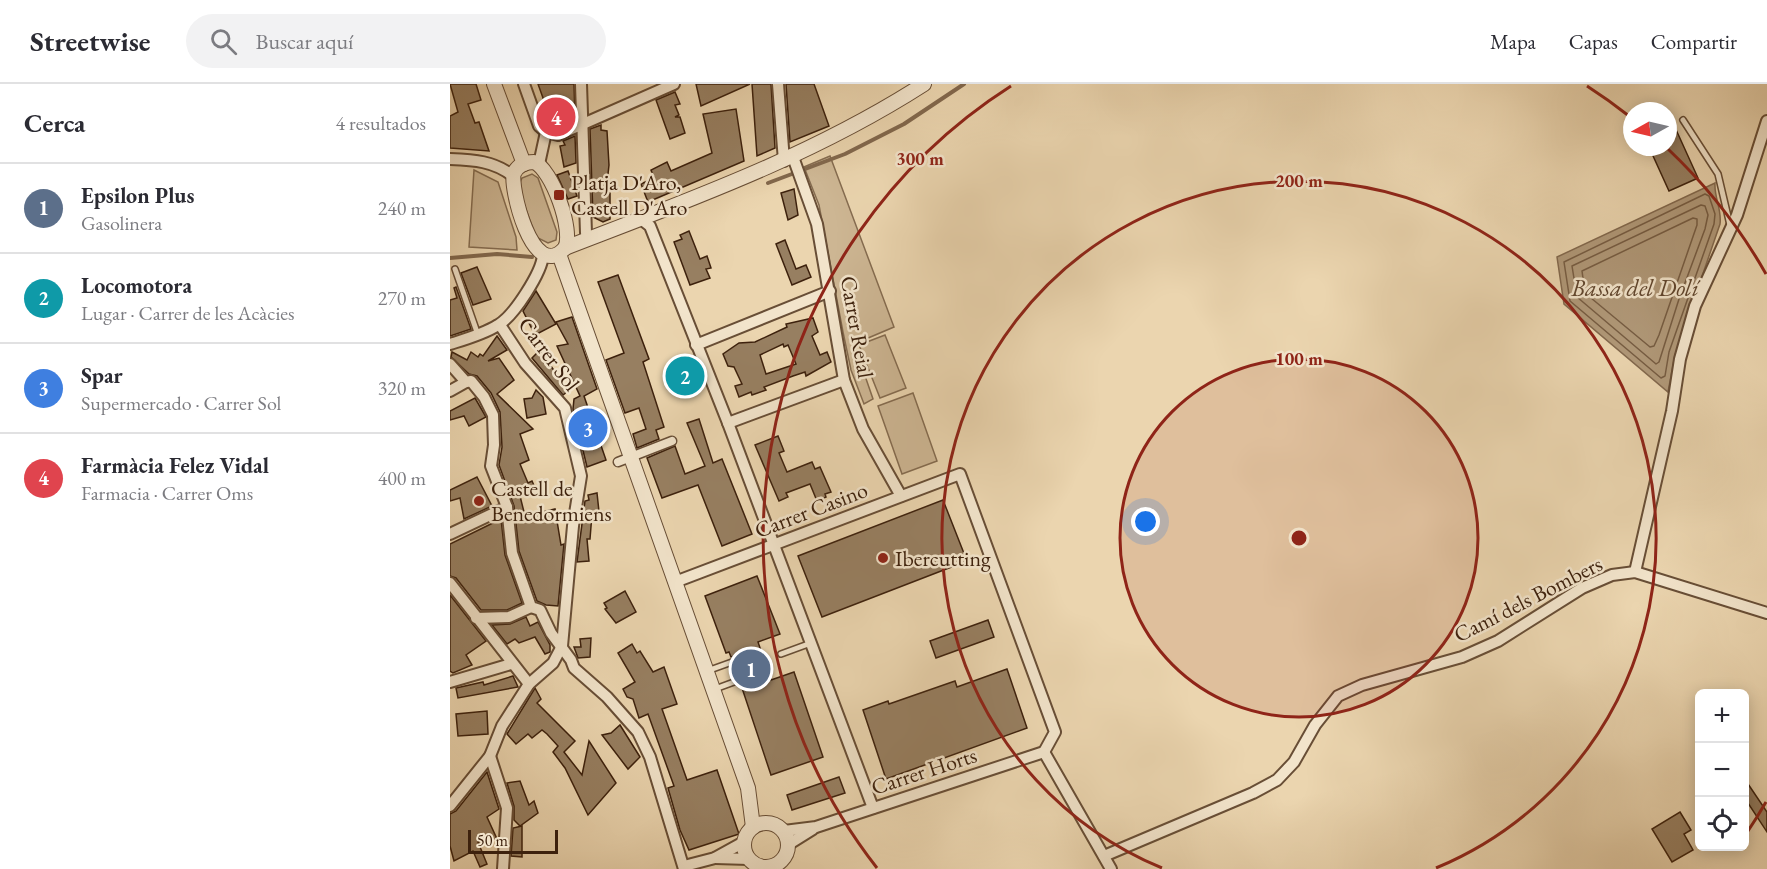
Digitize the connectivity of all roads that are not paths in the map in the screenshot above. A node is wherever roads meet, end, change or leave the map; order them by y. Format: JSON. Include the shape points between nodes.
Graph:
{"nodes":[{"id":1,"x":494,"y":84,"type":"edge"},
{"id":2,"x":524,"y":84,"type":"edge"},
{"id":3,"x":581,"y":84,"type":"edge"},
{"id":4,"x":674,"y":84,"type":"edge"},
{"id":5,"x":778,"y":84,"type":"edge"},
{"id":6,"x":924,"y":84,"type":"edge"},
{"id":7,"x":1683,"y":120,"type":"dead end"},
{"id":8,"x":1767,"y":121,"type":"edge"},
{"id":9,"x":583,"y":123,"type":"junction"},
{"id":10,"x":546,"y":132,"type":"junction"},
{"id":11,"x":450,"y":159,"type":"edge"},
{"id":12,"x":791,"y":161,"type":"junction"},
{"id":13,"x":524,"y":164,"type":"junction"},
{"id":14,"x":539,"y":164,"type":"junction"},
{"id":15,"x":513,"y":176,"type":"junction"},
{"id":16,"x":641,"y":219,"type":"junction"},
{"id":17,"x":566,"y":225,"type":"junction"},
{"id":18,"x":1731,"y":230,"type":"junction"},
{"id":19,"x":593,"y":234,"type":"junction"},
{"id":20,"x":562,"y":251,"type":"junction"},
{"id":21,"x":543,"y":255,"type":"junction"},
{"id":22,"x":455,"y":269,"type":"dead end"},
{"id":23,"x":830,"y":291,"type":"junction"},
{"id":24,"x":500,"y":325,"type":"junction"},
{"id":25,"x":478,"y":335,"type":"junction"},
{"id":26,"x":450,"y":344,"type":"edge"},
{"id":27,"x":696,"y":345,"type":"junction"},
{"id":28,"x":450,"y":364,"type":"edge"},
{"id":29,"x":844,"y":380,"type":"junction"},
{"id":30,"x":466,"y":382,"type":"junction"},
{"id":31,"x":450,"y":391,"type":"edge"},
{"id":32,"x":728,"y":423,"type":"junction"},
{"id":33,"x":672,"y":441,"type":"dead end"},
{"id":34,"x":624,"y":459,"type":"junction"},
{"id":35,"x":583,"y":476,"type":"junction"},
{"id":36,"x":571,"y":482,"type":"dead end"},
{"id":37,"x":901,"y":496,"type":"junction"},
{"id":38,"x":509,"y":506,"type":"junction"},
{"id":39,"x":450,"y":534,"type":"edge"},
{"id":40,"x":774,"y":545,"type":"junction"},
{"id":41,"x":1635,"y":572,"type":"junction"},
{"id":42,"x":675,"y":582,"type":"junction"},
{"id":43,"x":450,"y":583,"type":"edge"},
{"id":44,"x":531,"y":607,"type":"junction"},
{"id":45,"x":1767,"y":614,"type":"edge"},
{"id":46,"x":476,"y":618,"type":"junction"},
{"id":47,"x":811,"y":643,"type":"junction"},
{"id":48,"x":562,"y":646,"type":"junction"},
{"id":49,"x":781,"y":654,"type":"dead end"},
{"id":50,"x":553,"y":663,"type":"junction"},
{"id":51,"x":511,"y":664,"type":"junction"},
{"id":52,"x":574,"y":668,"type":"junction"},
{"id":53,"x":707,"y":671,"type":"junction"},
{"id":54,"x":450,"y":682,"type":"edge"},
{"id":55,"x":529,"y":684,"type":"junction"},
{"id":56,"x":713,"y":689,"type":"junction"},
{"id":57,"x":1044,"y":752,"type":"junction"},
{"id":58,"x":490,"y":756,"type":"junction"},
{"id":59,"x":748,"y":788,"type":"junction"},
{"id":60,"x":450,"y":806,"type":"edge"},
{"id":61,"x":873,"y":808,"type":"junction"},
{"id":62,"x":769,"y":823,"type":"junction"},
{"id":63,"x":753,"y":827,"type":"junction"},
{"id":64,"x":816,"y":827,"type":"junction"},
{"id":65,"x":784,"y":831,"type":"junction"},
{"id":66,"x":744,"y":842,"type":"junction"},
{"id":67,"x":789,"y":844,"type":"junction"},
{"id":68,"x":1104,"y":856,"type":"junction"},
{"id":69,"x":715,"y":858,"type":"junction"},
{"id":70,"x":749,"y":859,"type":"junction"},
{"id":71,"x":782,"y":865,"type":"edge"},
{"id":72,"x":684,"y":867,"type":"edge"},
{"id":73,"x":765,"y":868,"type":"edge"},
{"id":74,"x":503,"y":869,"type":"edge"},
{"id":75,"x":1111,"y":869,"type":"edge"}],
"edges":[{"from":1,"to":13,"type":"street"},
{"from":2,"to":10,"type":"street","via":[[539,126]]},
{"from":3,"to":9,"type":"street"},
{"from":4,"to":9,"type":"street"},
{"from":5,"to":12,"type":"street","name":"Carrer Reial"},
{"from":6,"to":12,"type":"street"},
{"from":7,"to":18,"type":"lane","via":[[1718,174]]},
{"from":8,"to":18,"type":"street","name":"Camí dels Bombers"},
{"from":9,"to":10,"type":"street","via":[[558,135]]},
{"from":9,"to":19,"type":"street"},
{"from":10,"to":14,"type":"street"},
{"from":11,"to":15,"type":"street","via":[[479,160],[501,166]]},
{"from":12,"to":16,"type":"street"},
{"from":12,"to":23,"type":"street","name":"Carrer Reial","via":[[817,224]]},
{"from":13,"to":14,"type":"street"},
{"from":13,"to":15,"type":"street"},
{"from":14,"to":17,"type":"street","via":[[547,171]]},
{"from":15,"to":21,"type":"street","via":[[532,244]]},
{"from":16,"to":19,"type":"street"},
{"from":16,"to":27,"type":"street","via":[[650,226]]},
{"from":17,"to":19,"type":"street"},
{"from":17,"to":20,"type":"street","via":[[568,238]]},
{"from":18,"to":41,"type":"street","name":"Camí dels Bombers","via":[[1695,306],[1680,358],[1672,411]]},
{"from":19,"to":20,"type":"street"},
{"from":20,"to":21,"type":"street"},
{"from":20,"to":34,"type":"street"},
{"from":21,"to":24,"type":"street","name":"Carrer Sol","via":[[542,264],[522,297]]},
{"from":22,"to":25,"type":"lane"},
{"from":23,"to":27,"type":"street"},
{"from":23,"to":29,"type":"street","name":"Carrer Reial"},
{"from":24,"to":25,"type":"street"},
{"from":24,"to":35,"type":"street","name":"Carrer Sol","via":[[525,363],[565,408]]},
{"from":25,"to":26,"type":"street"},
{"from":27,"to":32,"type":"street"},
{"from":28,"to":30,"type":"street"},
{"from":29,"to":32,"type":"street"},
{"from":29,"to":37,"type":"street","name":"Carrer Reial","via":[[863,429]]},
{"from":30,"to":31,"type":"street"},
{"from":30,"to":38,"type":"street","via":[[471,381],[484,397],[492,415],[492,466]]},
{"from":32,"to":40,"type":"street"},
{"from":33,"to":34,"type":"street"},
{"from":34,"to":42,"type":"street"},
{"from":35,"to":36,"type":"street"},
{"from":35,"to":48,"type":"street","name":"Carrer Sol","via":[[573,526]]},
{"from":37,"to":40,"type":"street","name":"Carrer Casino"},
{"from":37,"to":57,"type":"street","name":"Carrer Casino","via":[[960,474],[1055,732]]},
{"from":38,"to":39,"type":"street"},
{"from":38,"to":44,"type":"street","via":[[512,553]]},
{"from":40,"to":42,"type":"street","name":"Carrer Casino"},
{"from":40,"to":47,"type":"street"},
{"from":41,"to":45,"type":"street"},
{"from":41,"to":68,"type":"street","name":"Camí dels Bombers","via":[[1612,575],[1582,588],[1498,641],[1462,657],[1362,685],[1338,696],[1315,725],[1294,762],[1277,780]]},
{"from":42,"to":53,"type":"street"},
{"from":43,"to":46,"type":"street"},
{"from":44,"to":46,"type":"street","via":[[510,617]]},
{"from":44,"to":48,"type":"street","via":[[540,610]]},
{"from":46,"to":51,"type":"street"},
{"from":47,"to":49,"type":"lane"},
{"from":47,"to":61,"type":"street"},
{"from":48,"to":50,"type":"street","name":"Carrer Sol"},
{"from":48,"to":52,"type":"street"},
{"from":50,"to":52,"type":"street"},
{"from":50,"to":55,"type":"street"},
{"from":51,"to":54,"type":"street"},
{"from":51,"to":55,"type":"street"},
{"from":52,"to":72,"type":"street","via":[[638,732],[650,757]]},
{"from":53,"to":56,"type":"street"},
{"from":53,"to":56,"type":"lane","via":[[746,657],[753,675]]},
{"from":55,"to":58,"type":"street","via":[[502,726]]},
{"from":56,"to":59,"type":"street"},
{"from":57,"to":61,"type":"street","name":"Carrer Horts"},
{"from":57,"to":68,"type":"street"},
{"from":58,"to":60,"type":"street"},
{"from":58,"to":74,"type":"street","via":[[507,808]]},
{"from":59,"to":62,"type":"street"},
{"from":59,"to":63,"type":"street"},
{"from":61,"to":64,"type":"street","name":"Carrer Horts"},
{"from":62,"to":63,"type":"street"},
{"from":62,"to":65,"type":"street"},
{"from":63,"to":66,"type":"street"},
{"from":64,"to":65,"type":"street","name":"Carrer Horts"},
{"from":64,"to":67,"type":"street","name":"Carrer Horts"},
{"from":65,"to":67,"type":"street"},
{"from":66,"to":69,"type":"street"},
{"from":66,"to":70,"type":"street"},
{"from":67,"to":71,"type":"street"},
{"from":68,"to":75,"type":"street"},
{"from":69,"to":70,"type":"street"},
{"from":69,"to":72,"type":"street"},
{"from":70,"to":73,"type":"street"},
{"from":71,"to":73,"type":"street"}]}
